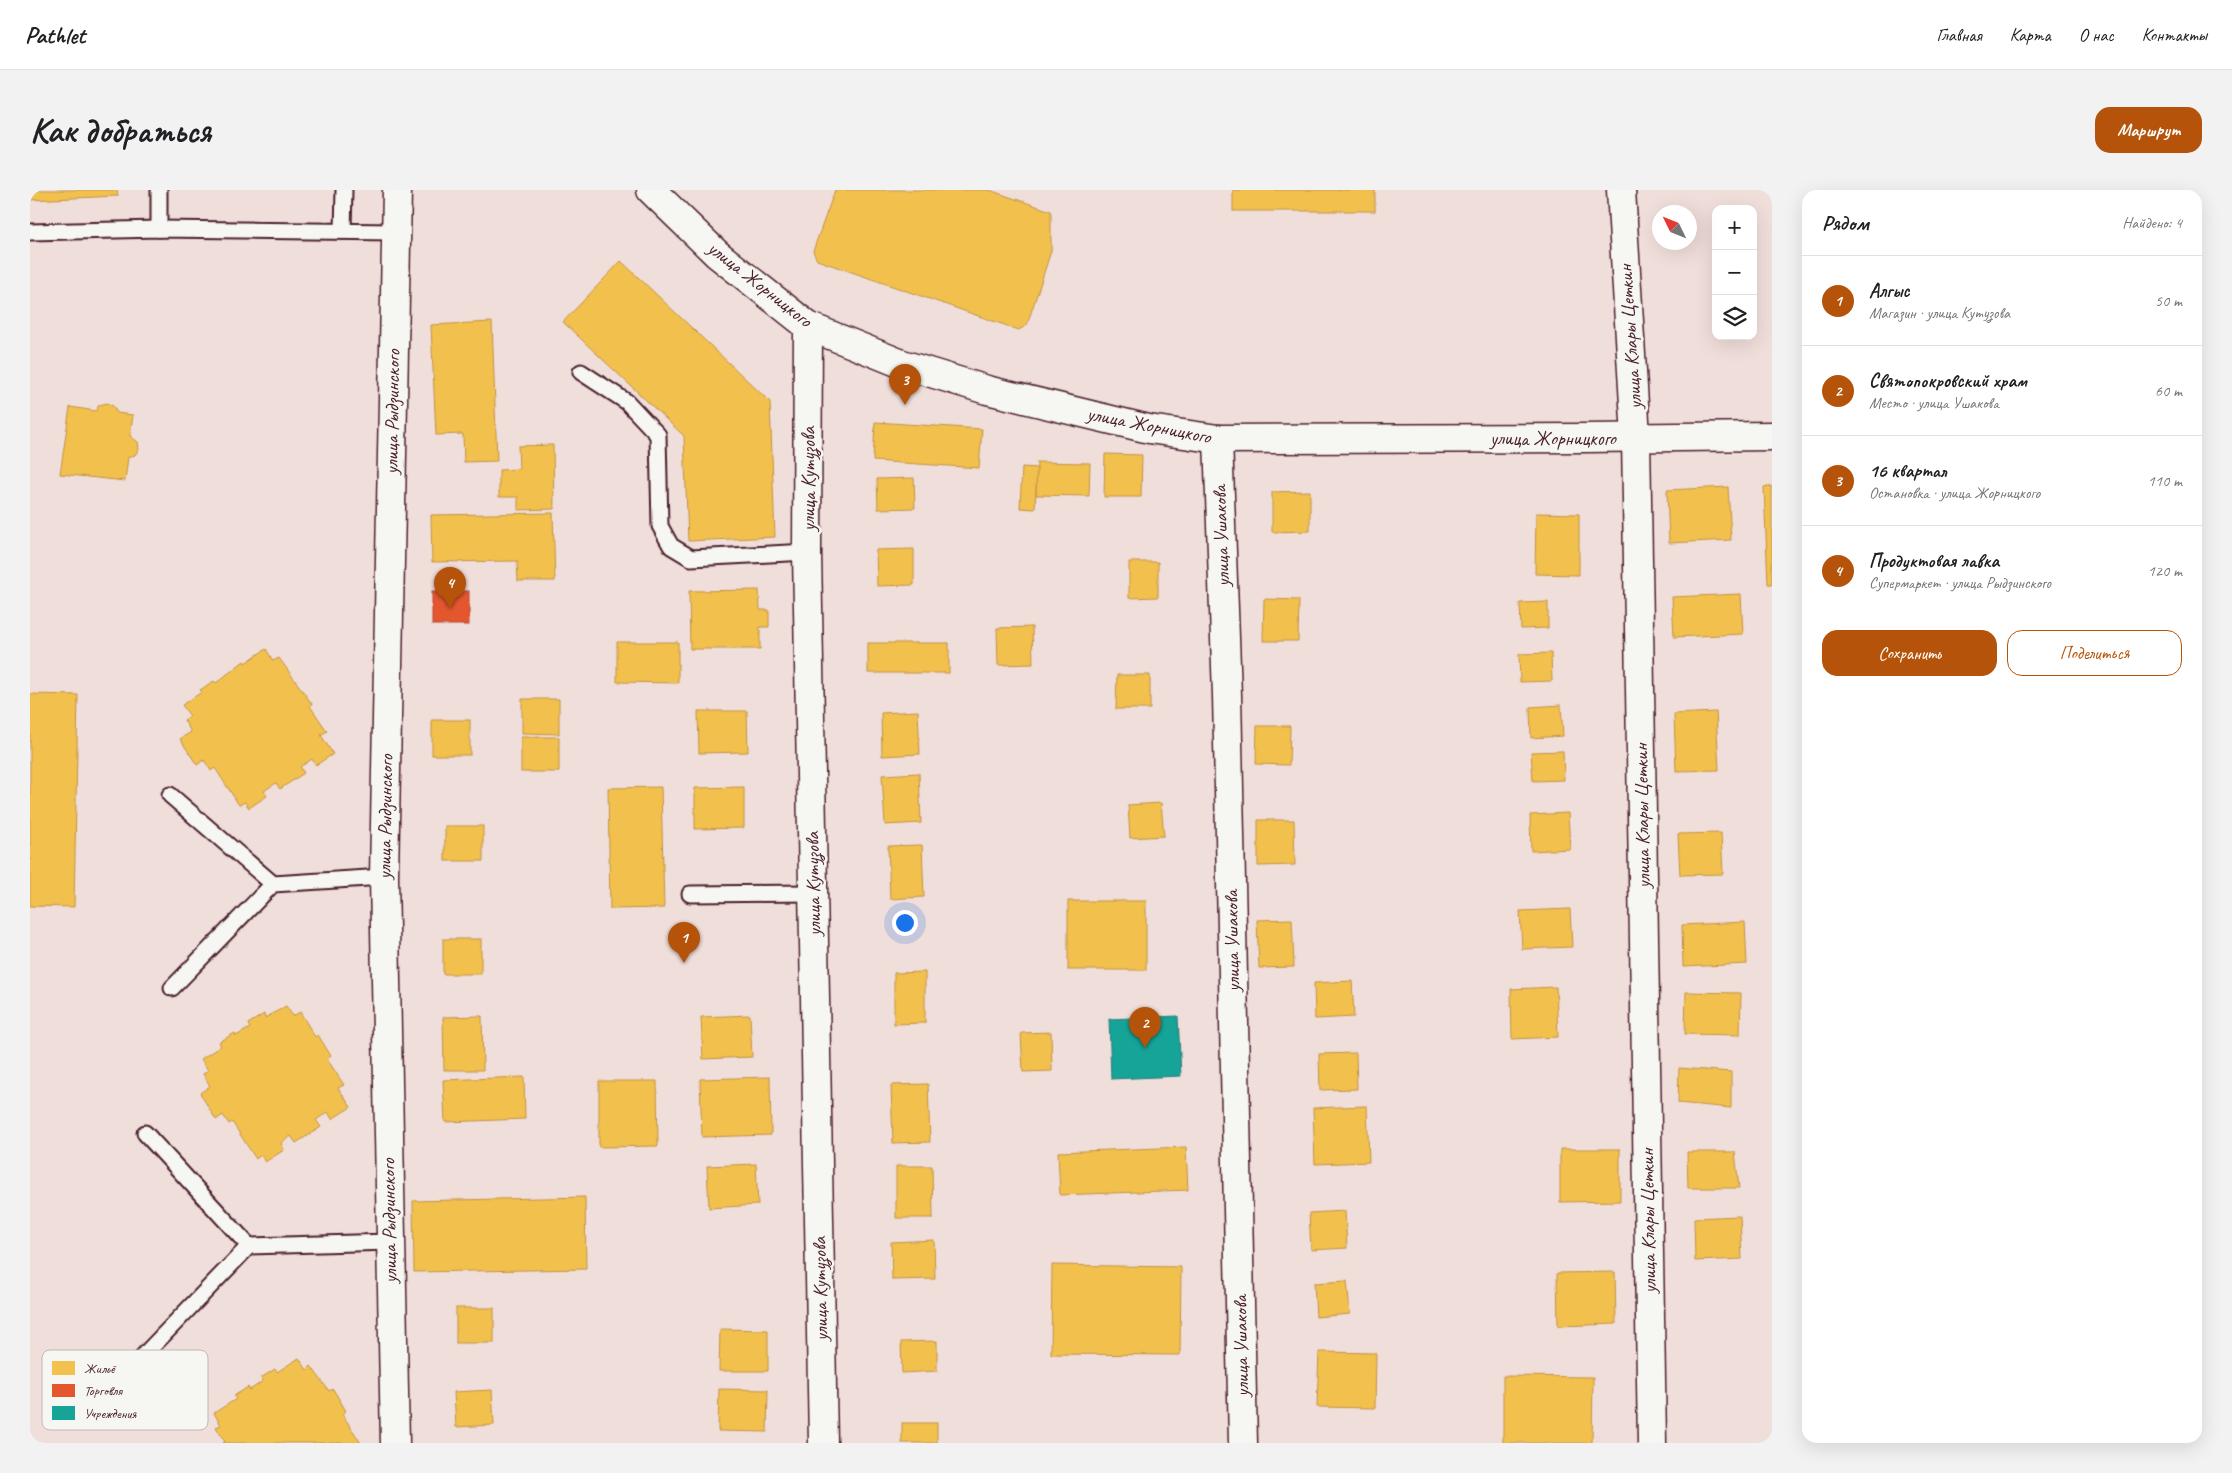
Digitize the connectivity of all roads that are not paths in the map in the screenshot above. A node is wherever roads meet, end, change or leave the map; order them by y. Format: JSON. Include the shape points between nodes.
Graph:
{"nodes":[{"id":1,"x":159,"y":190,"type":"edge"},
{"id":2,"x":344,"y":190,"type":"edge"},
{"id":3,"x":397,"y":190,"type":"edge"},
{"id":4,"x":651,"y":190,"type":"edge"},
{"id":5,"x":1621,"y":190,"type":"edge"},
{"id":6,"x":159,"y":228,"type":"junction"},
{"id":7,"x":343,"y":231,"type":"junction"},
{"id":8,"x":30,"y":232,"type":"edge"},
{"id":9,"x":396,"y":232,"type":"junction"},
{"id":10,"x":808,"y":326,"type":"junction"},
{"id":11,"x":581,"y":372,"type":"dead end"},
{"id":12,"x":1772,"y":436,"type":"edge"},
{"id":13,"x":1636,"y":437,"type":"junction"},
{"id":14,"x":1218,"y":439,"type":"junction"},
{"id":15,"x":807,"y":552,"type":"junction"},
{"id":16,"x":170,"y":795,"type":"dead end"},
{"id":17,"x":384,"y":877,"type":"junction"},
{"id":18,"x":273,"y":884,"type":"junction"},
{"id":19,"x":813,"y":893,"type":"junction"},
{"id":20,"x":690,"y":894,"type":"dead end"},
{"id":21,"x":172,"y":988,"type":"dead end"},
{"id":22,"x":145,"y":1133,"type":"dead end"},
{"id":23,"x":390,"y":1242,"type":"junction"},
{"id":24,"x":249,"y":1246,"type":"junction"},
{"id":25,"x":149,"y":1350,"type":"edge"},
{"id":26,"x":394,"y":1443,"type":"edge"},
{"id":27,"x":823,"y":1443,"type":"edge"},
{"id":28,"x":1243,"y":1443,"type":"edge"},
{"id":29,"x":1652,"y":1443,"type":"edge"}],
"edges":[{"from":1,"to":6,"type":"lane"},
{"from":2,"to":7,"type":"lane"},
{"from":3,"to":9,"type":"street","name":"улица Рыдзинского"},
{"from":4,"to":10,"type":"street","name":"улица Жорницкого","via":[[717,254]]},
{"from":5,"to":13,"type":"street","name":"улица Клары Цеткин"},
{"from":6,"to":7,"type":"lane"},
{"from":6,"to":8,"type":"lane"},
{"from":7,"to":9,"type":"lane"},
{"from":9,"to":17,"type":"street","name":"улица Рыдзинского"},
{"from":10,"to":14,"type":"street","name":"улица Жорницкого","via":[[902,364],[987,390],[1149,429]]},
{"from":10,"to":15,"type":"street","name":"улица Кутузова"},
{"from":11,"to":15,"type":"lane","via":[[627,402],[658,435],[660,526],[671,546],[691,558]]},
{"from":12,"to":13,"type":"street","name":"улица Жорницкого"},
{"from":13,"to":14,"type":"street","name":"улица Жорницкого"},
{"from":13,"to":29,"type":"street","name":"улица Клары Цеткин"},
{"from":14,"to":28,"type":"street","name":"улица Ушакова"},
{"from":15,"to":19,"type":"street","name":"улица Кутузова"},
{"from":16,"to":18,"type":"lane"},
{"from":17,"to":18,"type":"lane"},
{"from":17,"to":23,"type":"street","name":"улица Рыдзинского"},
{"from":18,"to":21,"type":"lane"},
{"from":19,"to":20,"type":"lane"},
{"from":19,"to":27,"type":"street","name":"улица Кутузова"},
{"from":22,"to":24,"type":"lane"},
{"from":23,"to":24,"type":"lane"},
{"from":23,"to":26,"type":"street","name":"улица Рыдзинского"},
{"from":24,"to":25,"type":"lane"}]}
